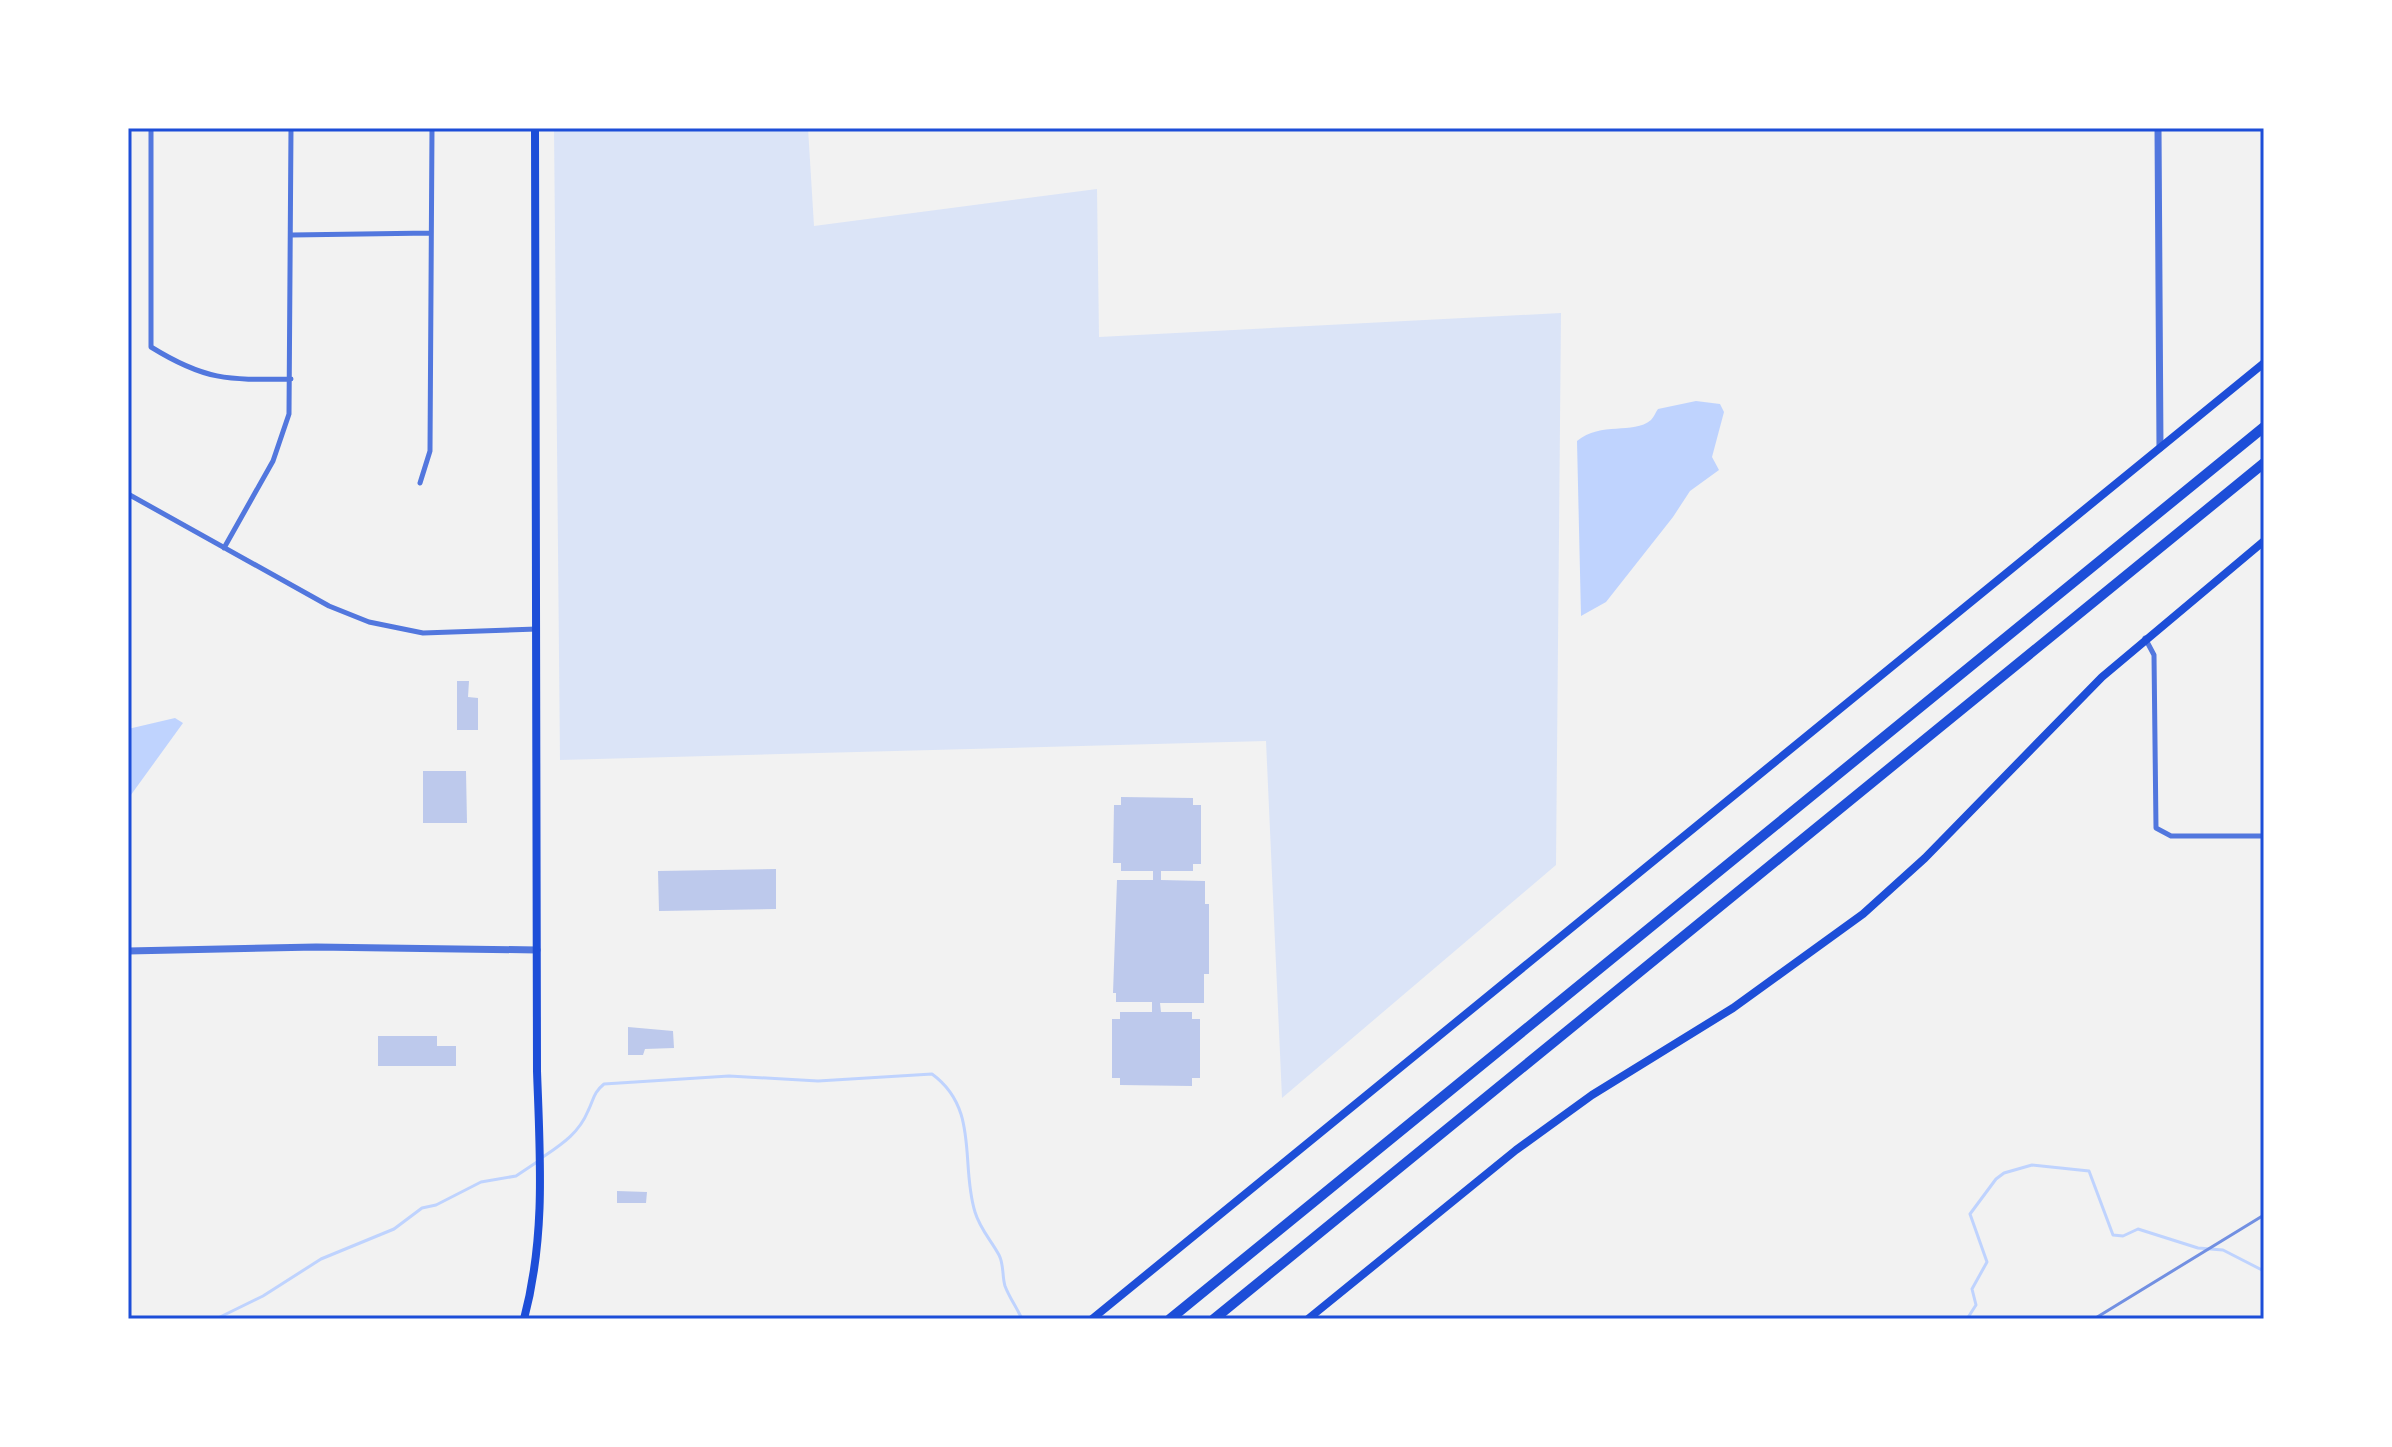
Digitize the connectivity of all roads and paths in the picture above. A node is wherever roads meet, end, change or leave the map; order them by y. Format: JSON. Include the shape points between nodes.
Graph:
{"nodes":[{"id":1,"x":151,"y":128,"type":"edge"},
{"id":2,"x":291,"y":128,"type":"edge"},
{"id":3,"x":432,"y":128,"type":"edge"},
{"id":4,"x":535,"y":128,"type":"edge"},
{"id":5,"x":2158,"y":128,"type":"edge"},
{"id":6,"x":431,"y":233,"type":"junction"},
{"id":7,"x":291,"y":235,"type":"junction"},
{"id":8,"x":2264,"y":363,"type":"edge"},
{"id":9,"x":291,"y":379,"type":"junction"},
{"id":10,"x":2264,"y":427,"type":"edge"},
{"id":11,"x":2160,"y":448,"type":"junction"},
{"id":12,"x":2264,"y":463,"type":"edge"},
{"id":13,"x":420,"y":483,"type":"dead end"},
{"id":14,"x":128,"y":494,"type":"edge"},
{"id":15,"x":2264,"y":541,"type":"edge"},
{"id":16,"x":224,"y":548,"type":"junction"},
{"id":17,"x":538,"y":629,"type":"junction"},
{"id":18,"x":2145,"y":638,"type":"junction"},
{"id":19,"x":2264,"y":836,"type":"edge"},
{"id":20,"x":537,"y":950,"type":"junction"},
{"id":21,"x":128,"y":951,"type":"edge"},
{"id":22,"x":524,"y":1319,"type":"edge"},
{"id":23,"x":1092,"y":1319,"type":"edge"},
{"id":24,"x":1170,"y":1319,"type":"edge"},
{"id":25,"x":1214,"y":1319,"type":"edge"},
{"id":26,"x":1308,"y":1319,"type":"edge"}],
"edges":[{"from":1,"to":9,"type":"street","via":[[151,347],[211,377]]},
{"from":2,"to":7,"type":"street"},
{"from":3,"to":6,"type":"street"},
{"from":4,"to":17,"type":"main road"},
{"from":5,"to":11,"type":"street"},
{"from":6,"to":7,"type":"street"},
{"from":6,"to":13,"type":"street","via":[[430,451]]},
{"from":7,"to":9,"type":"street"},
{"from":8,"to":11,"type":"main road"},
{"from":9,"to":16,"type":"street","via":[[281,443]]},
{"from":10,"to":24,"type":"highway"},
{"from":11,"to":23,"type":"main road"},
{"from":12,"to":25,"type":"highway"},
{"from":14,"to":16,"type":"street"},
{"from":15,"to":18,"type":"main road"},
{"from":16,"to":17,"type":"street","via":[[329,606],[388,628],[433,633]]},
{"from":17,"to":20,"type":"main road"},
{"from":18,"to":19,"type":"street","via":[[2154,655],[2156,828],[2171,836]]},
{"from":18,"to":26,"type":"main road","via":[[1863,914],[1733,1008],[1592,1095],[1516,1150]]},
{"from":20,"to":21,"type":"street"},
{"from":20,"to":22,"type":"main road","via":[[542,1209],[536,1274]]}]}
